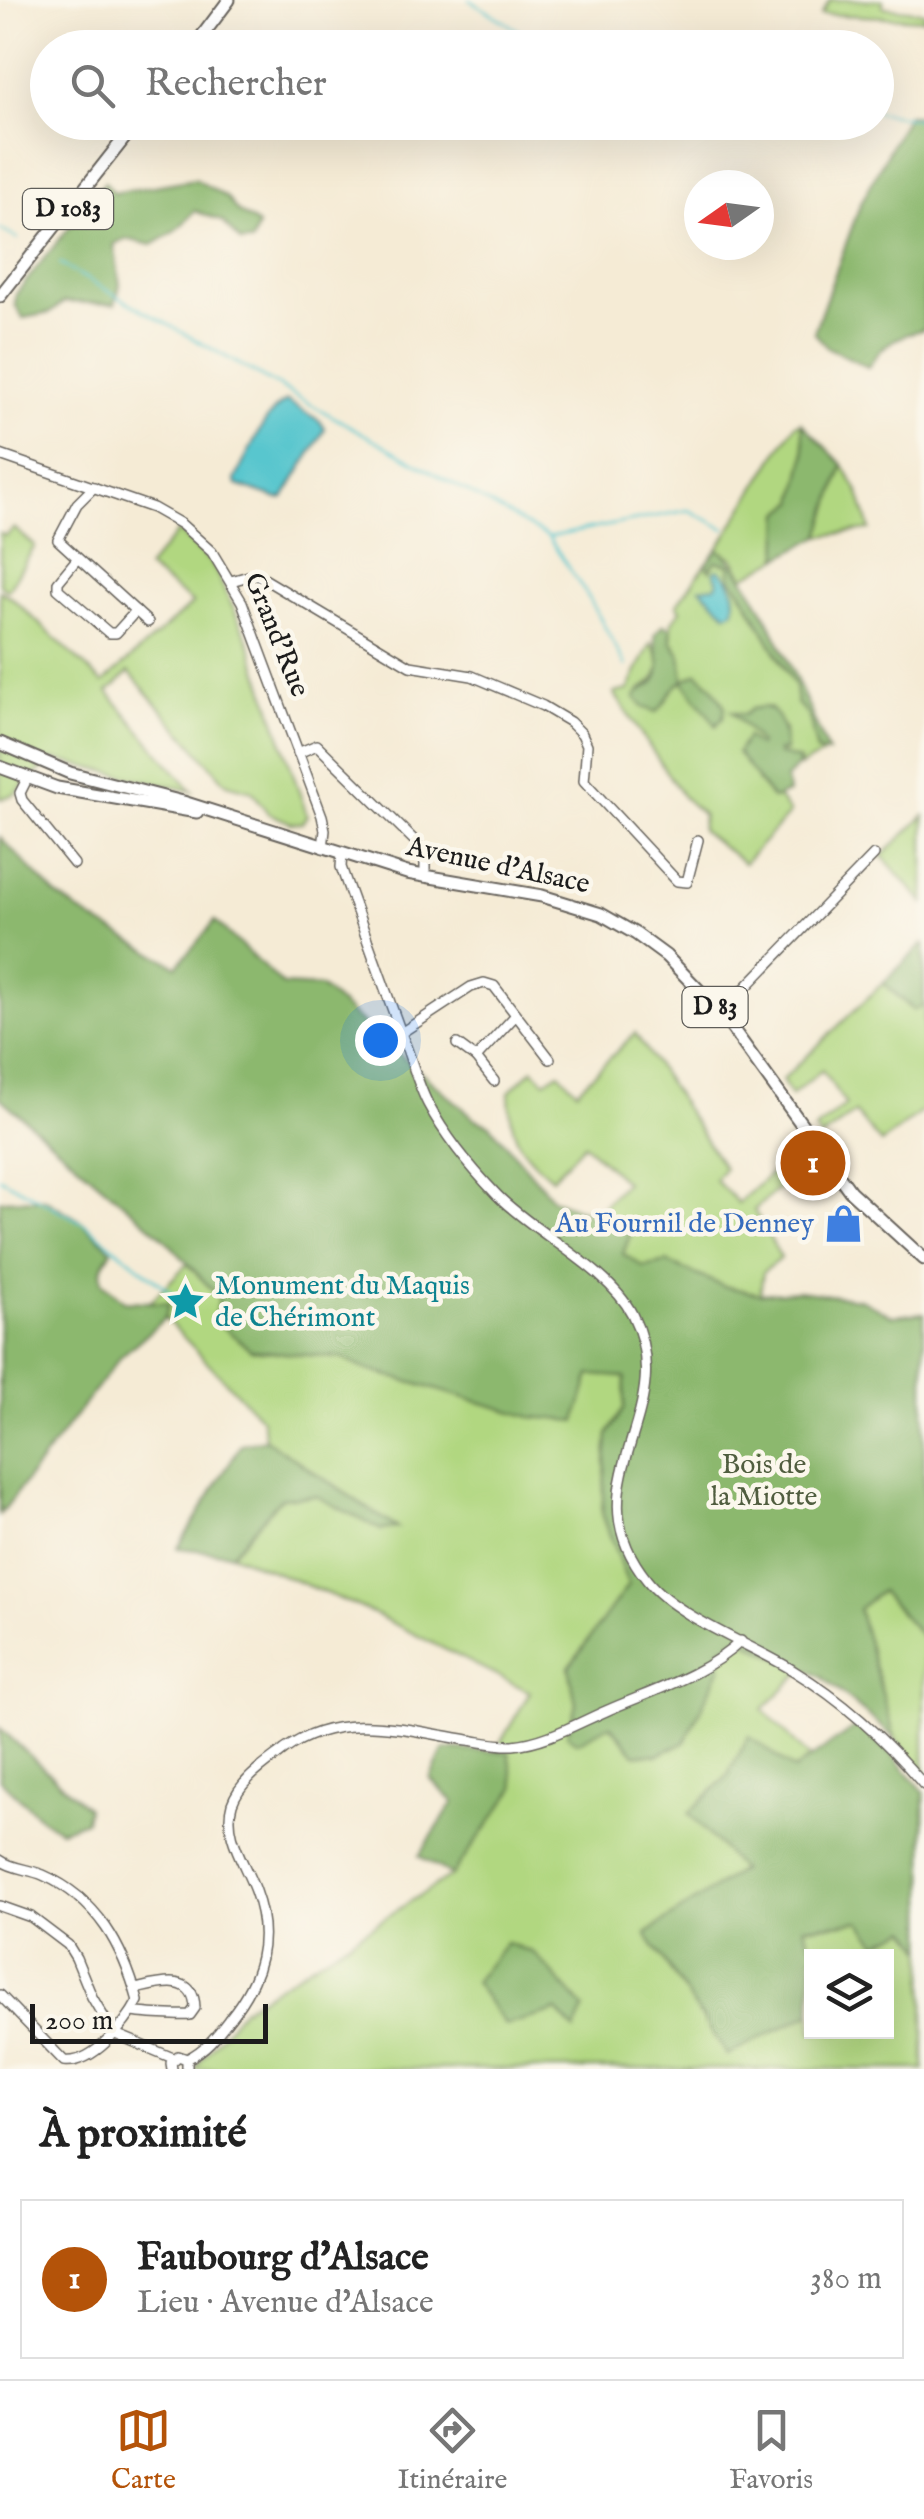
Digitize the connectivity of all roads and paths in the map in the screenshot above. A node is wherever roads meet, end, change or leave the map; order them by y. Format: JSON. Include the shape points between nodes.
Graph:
{"nodes":[{"id":1,"x":229,"y":0,"type":"edge"},
{"id":2,"x":206,"y":30,"type":"edge"},
{"id":3,"x":123,"y":140,"type":"edge"},
{"id":4,"x":0,"y":296,"type":"edge"},
{"id":5,"x":0,"y":455,"type":"edge"},
{"id":6,"x":94,"y":487,"type":"junction"},
{"id":7,"x":77,"y":559,"type":"junction"},
{"id":8,"x":232,"y":580,"type":"junction"},
{"id":9,"x":136,"y":610,"type":"junction"},
{"id":10,"x":148,"y":622,"type":"dead end"},
{"id":11,"x":0,"y":743,"type":"edge"},
{"id":12,"x":298,"y":753,"type":"junction"},
{"id":13,"x":0,"y":767,"type":"edge"},
{"id":14,"x":27,"y":779,"type":"junction"},
{"id":15,"x":216,"y":814,"type":"junction"},
{"id":16,"x":698,"y":840,"type":"dead end"},
{"id":17,"x":323,"y":848,"type":"junction"},
{"id":18,"x":342,"y":854,"type":"junction"},
{"id":19,"x":874,"y":856,"type":"dead end"},
{"id":20,"x":74,"y":864,"type":"dead end"},
{"id":21,"x":425,"y":877,"type":"junction"},
{"id":22,"x":720,"y":1013,"type":"junction"},
{"id":23,"x":515,"y":1016,"type":"junction"},
{"id":24,"x":401,"y":1033,"type":"junction"},
{"id":25,"x":457,"y":1044,"type":"dead end"},
{"id":26,"x":476,"y":1058,"type":"junction"},
{"id":27,"x":550,"y":1058,"type":"dead end"},
{"id":28,"x":494,"y":1081,"type":"dead end"},
{"id":29,"x":924,"y":1258,"type":"edge"},
{"id":30,"x":740,"y":1641,"type":"junction"},
{"id":31,"x":924,"y":1785,"type":"edge"},
{"id":32,"x":0,"y":1860,"type":"edge"},
{"id":33,"x":0,"y":1906,"type":"edge"},
{"id":34,"x":135,"y":1989,"type":"junction"},
{"id":35,"x":0,"y":1995,"type":"edge"},
{"id":36,"x":133,"y":2012,"type":"junction"},
{"id":37,"x":113,"y":2032,"type":"junction"},
{"id":38,"x":173,"y":2064,"type":"edge"},
{"id":39,"x":187,"y":2064,"type":"edge"}],
"edges":[{"from":1,"to":2,"type":"main road"},
{"from":3,"to":4,"type":"main road","number":"D 1083"},
{"from":5,"to":6,"type":"street","name":"Grand'Rue"},
{"from":6,"to":7,"type":"street","via":[[58,537]]},
{"from":6,"to":8,"type":"street","name":"Grand'Rue","via":[[181,524]]},
{"from":7,"to":9,"type":"street"},
{"from":7,"to":9,"type":"street","via":[[58,588],[108,633],[116,634]]},
{"from":8,"to":12,"type":"street","name":"Grand'Rue"},
{"from":8,"to":16,"type":"street","via":[[256,574],[399,661],[472,676],[570,722],[587,745],[584,781],[677,881],[688,882]]},
{"from":9,"to":10,"type":"street"},
{"from":11,"to":15,"type":"main road","name":"Avenue d'Alsace","number":"D 83","via":[[70,774]]},
{"from":12,"to":17,"type":"street","name":"Grand'Rue","via":[[322,816]]},
{"from":12,"to":21,"type":"street","via":[[317,745],[425,851]]},
{"from":13,"to":14,"type":"main road","number":"D 83"},
{"from":14,"to":15,"type":"main road","name":"Avenue d'Alsace","number":"D 83"},
{"from":14,"to":20,"type":"street","via":[[22,800]]},
{"from":15,"to":17,"type":"main road","name":"Avenue d'Alsace","number":"D 83"},
{"from":17,"to":18,"type":"main road","name":"Avenue d'Alsace","number":"D 83"},
{"from":18,"to":21,"type":"main road","name":"Avenue d'Alsace","number":"D 83"},
{"from":18,"to":24,"type":"street","via":[[341,867]]},
{"from":19,"to":22,"type":"street"},
{"from":21,"to":22,"type":"main road","name":"Avenue d'Alsace","number":"D 83","via":[[542,896],[600,914],[666,956]]},
{"from":22,"to":29,"type":"main road","name":"Avenue d'Alsace","number":"D 83","via":[[850,1191]]},
{"from":23,"to":24,"type":"street","via":[[494,986],[484,983]]},
{"from":23,"to":26,"type":"street"},
{"from":23,"to":27,"type":"street"},
{"from":24,"to":30,"type":"street","via":[[428,1104],[465,1157],[521,1218],[616,1292],[632,1314],[647,1382],[618,1490],[626,1550],[656,1590]]},
{"from":25,"to":26,"type":"street"},
{"from":26,"to":28,"type":"street"},
{"from":30,"to":31,"type":"street","via":[[848,1707]]},
{"from":30,"to":39,"type":"street","via":[[704,1668],[535,1740],[496,1744],[334,1726],[299,1739],[262,1767],[240,1789],[230,1814],[262,1911],[260,1968],[248,1995]]},
{"from":32,"to":34,"type":"street","via":[[76,1896],[116,1939]]},
{"from":33,"to":37,"type":"street","via":[[31,1917],[68,1945]]},
{"from":34,"to":36,"type":"street"},
{"from":34,"to":36,"type":"street","via":[[174,1981],[192,1995],[195,2008],[180,2016]]},
{"from":35,"to":37,"type":"street","via":[[64,2061],[90,2055]]},
{"from":36,"to":37,"type":"street"},
{"from":37,"to":38,"type":"street"},
{"from":38,"to":39,"type":"street","via":[[178,2056]]}]}
